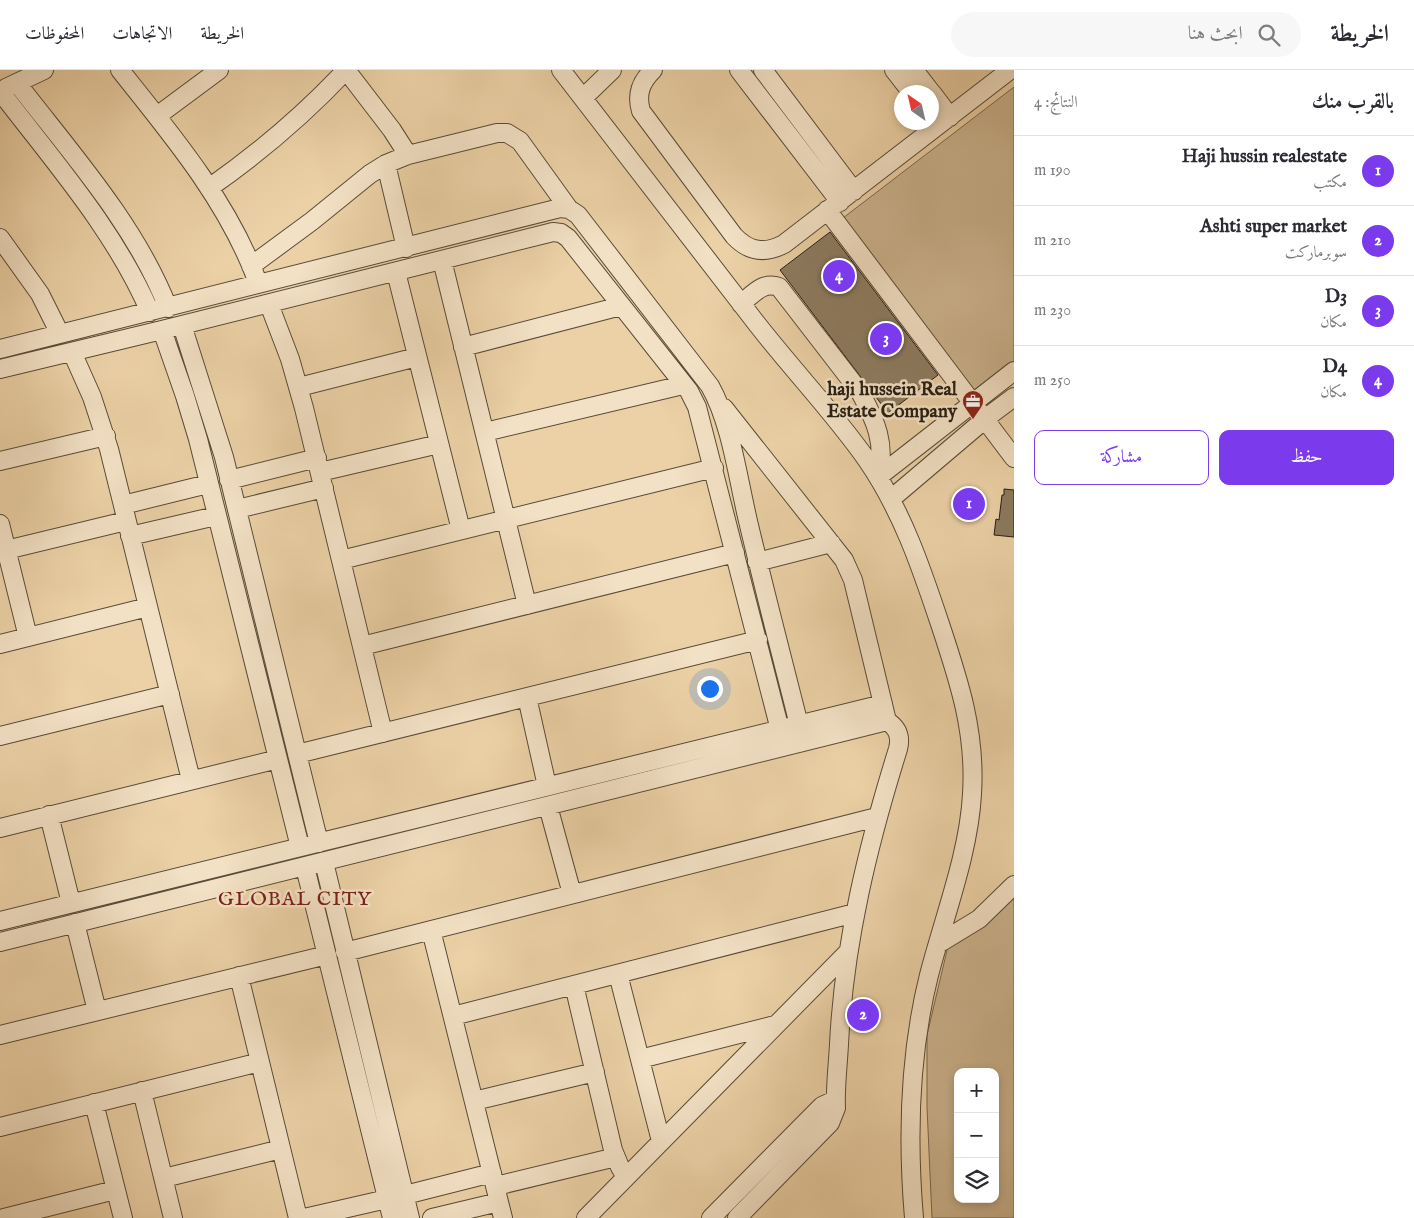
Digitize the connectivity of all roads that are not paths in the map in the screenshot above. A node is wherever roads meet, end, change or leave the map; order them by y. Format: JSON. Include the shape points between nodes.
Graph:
{"nodes":[{"id":1,"x":44,"y":70,"type":"edge"},
{"id":2,"x":120,"y":70,"type":"edge"},
{"id":3,"x":219,"y":70,"type":"edge"},
{"id":4,"x":346,"y":70,"type":"edge"},
{"id":5,"x":561,"y":70,"type":"edge"},
{"id":6,"x":612,"y":70,"type":"edge"},
{"id":7,"x":653,"y":70,"type":"edge"},
{"id":8,"x":739,"y":70,"type":"edge"},
{"id":9,"x":762,"y":70,"type":"edge"},
{"id":10,"x":894,"y":70,"type":"edge"},
{"id":11,"x":914,"y":70,"type":"edge"},
{"id":12,"x":1010,"y":70,"type":"edge"},
{"id":13,"x":17,"y":82,"type":"junction"},
{"id":14,"x":906,"y":85,"type":"edge"},
{"id":15,"x":925,"y":85,"type":"edge"},
{"id":16,"x":0,"y":91,"type":"edge"},
{"id":17,"x":583,"y":98,"type":"junction"},
{"id":18,"x":157,"y":116,"type":"junction"},
{"id":19,"x":939,"y":121,"type":"edge"},
{"id":20,"x":928,"y":130,"type":"edge"},
{"id":21,"x":408,"y":155,"type":"junction"},
{"id":22,"x":386,"y":164,"type":"junction"},
{"id":23,"x":209,"y":188,"type":"junction"},
{"id":24,"x":854,"y":191,"type":"junction"},
{"id":25,"x":833,"y":206,"type":"junction"},
{"id":26,"x":569,"y":209,"type":"junction"},
{"id":27,"x":0,"y":238,"type":"edge"},
{"id":28,"x":406,"y":248,"type":"junction"},
{"id":29,"x":6,"y":255,"type":"edge"},
{"id":30,"x":442,"y":260,"type":"junction"},
{"id":31,"x":251,"y":266,"type":"junction"},
{"id":32,"x":396,"y":272,"type":"junction"},
{"id":33,"x":258,"y":285,"type":"junction"},
{"id":34,"x":269,"y":304,"type":"junction"},
{"id":35,"x":741,"y":304,"type":"junction"},
{"id":36,"x":621,"y":306,"type":"junction"},
{"id":37,"x":168,"y":308,"type":"junction"},
{"id":38,"x":150,"y":312,"type":"junction"},
{"id":39,"x":182,"y":325,"type":"junction"},
{"id":40,"x":162,"y":330,"type":"junction"},
{"id":41,"x":60,"y":334,"type":"junction"},
{"id":42,"x":463,"y":347,"type":"junction"},
{"id":43,"x":0,"y":349,"type":"edge"},
{"id":44,"x":72,"y":352,"type":"junction"},
{"id":45,"x":417,"y":357,"type":"junction"},
{"id":46,"x":0,"y":369,"type":"edge"},
{"id":47,"x":1014,"y":370,"type":"edge"},
{"id":48,"x":683,"y":384,"type":"junction"},
{"id":49,"x":299,"y":387,"type":"junction"},
{"id":50,"x":1014,"y":397,"type":"edge"},
{"id":51,"x":716,"y":398,"type":"junction"},
{"id":52,"x":972,"y":402,"type":"junction"},
{"id":53,"x":986,"y":419,"type":"junction"},
{"id":54,"x":485,"y":432,"type":"junction"},
{"id":55,"x":106,"y":436,"type":"junction"},
{"id":56,"x":439,"y":444,"type":"junction"},
{"id":57,"x":1014,"y":458,"type":"edge"},
{"id":58,"x":0,"y":461,"type":"edge"},
{"id":59,"x":714,"y":468,"type":"junction"},
{"id":60,"x":320,"y":472,"type":"junction"},
{"id":61,"x":878,"y":477,"type":"junction"},
{"id":62,"x":229,"y":480,"type":"junction"},
{"id":63,"x":208,"y":484,"type":"junction"},
{"id":64,"x":891,"y":499,"type":"junction"},
{"id":65,"x":237,"y":509,"type":"junction"},
{"id":66,"x":216,"y":516,"type":"junction"},
{"id":67,"x":506,"y":519,"type":"junction"},
{"id":68,"x":126,"y":521,"type":"junction"},
{"id":69,"x":0,"y":524,"type":"edge"},
{"id":70,"x":461,"y":530,"type":"junction"},
{"id":71,"x":831,"y":542,"type":"junction"},
{"id":72,"x":6,"y":550,"type":"junction"},
{"id":73,"x":735,"y":553,"type":"junction"},
{"id":74,"x":342,"y":560,"type":"junction"},
{"id":75,"x":758,"y":562,"type":"junction"},
{"id":76,"x":527,"y":605,"type":"junction"},
{"id":77,"x":148,"y":607,"type":"junction"},
{"id":78,"x":28,"y":637,"type":"junction"},
{"id":79,"x":758,"y":640,"type":"junction"},
{"id":80,"x":0,"y":644,"type":"edge"},
{"id":81,"x":362,"y":646,"type":"junction"},
{"id":82,"x":170,"y":694,"type":"junction"},
{"id":83,"x":527,"y":697,"type":"junction"},
{"id":84,"x":883,"y":704,"type":"junction"},
{"id":85,"x":887,"y":721,"type":"junction"},
{"id":86,"x":799,"y":725,"type":"junction"},
{"id":87,"x":780,"y":730,"type":"junction"},
{"id":88,"x":1,"y":733,"type":"edge"},
{"id":89,"x":383,"y":733,"type":"junction"},
{"id":90,"x":298,"y":754,"type":"junction"},
{"id":91,"x":278,"y":759,"type":"junction"},
{"id":92,"x":191,"y":780,"type":"junction"},
{"id":93,"x":547,"y":786,"type":"junction"},
{"id":94,"x":548,"y":806,"type":"junction"},
{"id":95,"x":49,"y":816,"type":"junction"},
{"id":96,"x":877,"y":817,"type":"junction"},
{"id":97,"x":0,"y":828,"type":"edge"},
{"id":98,"x":319,"y":842,"type":"junction"},
{"id":99,"x":300,"y":847,"type":"junction"},
{"id":100,"x":324,"y":862,"type":"junction"},
{"id":101,"x":305,"y":866,"type":"junction"},
{"id":102,"x":1014,"y":885,"type":"edge"},
{"id":103,"x":572,"y":894,"type":"junction"},
{"id":104,"x":71,"y":904,"type":"junction"},
{"id":105,"x":856,"y":913,"type":"junction"},
{"id":106,"x":0,"y":921,"type":"edge"},
{"id":107,"x":75,"y":923,"type":"junction"},
{"id":108,"x":431,"y":930,"type":"junction"},
{"id":109,"x":0,"y":942,"type":"edge"},
{"id":110,"x":938,"y":944,"type":"junction"},
{"id":111,"x":345,"y":952,"type":"junction"},
{"id":112,"x":848,"y":952,"type":"junction"},
{"id":113,"x":326,"y":955,"type":"junction"},
{"id":114,"x":618,"y":974,"type":"junction"},
{"id":115,"x":239,"y":976,"type":"junction"},
{"id":116,"x":574,"y":985,"type":"junction"},
{"id":117,"x":97,"y":1011,"type":"junction"},
{"id":118,"x":453,"y":1016,"type":"junction"},
{"id":119,"x":776,"y":1025,"type":"junction"},
{"id":120,"x":0,"y":1035,"type":"edge"},
{"id":121,"x":640,"y":1059,"type":"junction"},
{"id":122,"x":260,"y":1062,"type":"junction"},
{"id":123,"x":595,"y":1072,"type":"junction"},
{"id":124,"x":142,"y":1091,"type":"junction"},
{"id":125,"x":836,"y":1100,"type":"junction"},
{"id":126,"x":474,"y":1101,"type":"junction"},
{"id":127,"x":94,"y":1103,"type":"junction"},
{"id":128,"x":0,"y":1127,"type":"edge"},
{"id":129,"x":661,"y":1141,"type":"junction"},
{"id":130,"x":281,"y":1149,"type":"junction"},
{"id":131,"x":616,"y":1157,"type":"junction"},
{"id":132,"x":626,"y":1177,"type":"junction"},
{"id":133,"x":164,"y":1178,"type":"junction"},
{"id":134,"x":115,"y":1190,"type":"junction"},
{"id":135,"x":405,"y":1195,"type":"junction"},
{"id":136,"x":497,"y":1195,"type":"edge"},
{"id":137,"x":387,"y":1199,"type":"junction"},
{"id":138,"x":4,"y":1218,"type":"edge"},
{"id":139,"x":123,"y":1218,"type":"edge"},
{"id":140,"x":173,"y":1218,"type":"edge"},
{"id":141,"x":298,"y":1218,"type":"edge"},
{"id":142,"x":304,"y":1218,"type":"edge"},
{"id":143,"x":392,"y":1218,"type":"edge"},
{"id":144,"x":410,"y":1218,"type":"edge"},
{"id":145,"x":432,"y":1218,"type":"edge"},
{"id":146,"x":586,"y":1218,"type":"edge"},
{"id":147,"x":711,"y":1218,"type":"edge"},
{"id":148,"x":736,"y":1218,"type":"edge"},
{"id":149,"x":914,"y":1218,"type":"edge"}],
"edges":[{"from":1,"to":13,"type":"street"},
{"from":2,"to":18,"type":"street"},
{"from":3,"to":18,"type":"street"},
{"from":4,"to":21,"type":"street"},
{"from":4,"to":23,"type":"street","via":[[282,133]]},
{"from":5,"to":17,"type":"street"},
{"from":6,"to":17,"type":"street"},
{"from":7,"to":25,"type":"street","via":[[641,87],[639,103],[642,111],[741,243],[758,250],[776,248]]},
{"from":8,"to":25,"type":"street"},
{"from":9,"to":24,"type":"street"},
{"from":10,"to":14,"type":"street"},
{"from":11,"to":15,"type":"street"},
{"from":12,"to":19,"type":"street"},
{"from":13,"to":16,"type":"street"},
{"from":13,"to":37,"type":"street","via":[[127,228],[153,273]]},
{"from":16,"to":38,"type":"street","via":[[101,224],[126,263]]},
{"from":17,"to":35,"type":"street"},
{"from":18,"to":23,"type":"street"},
{"from":20,"to":24,"type":"street"},
{"from":21,"to":22,"type":"street"},
{"from":21,"to":26,"type":"street","via":[[507,133],[520,141]]},
{"from":22,"to":28,"type":"street"},
{"from":22,"to":31,"type":"street"},
{"from":23,"to":31,"type":"street"},
{"from":24,"to":25,"type":"street"},
{"from":25,"to":52,"type":"street"},
{"from":26,"to":28,"type":"street","via":[[560,208]]},
{"from":26,"to":51,"type":"street","via":[[578,215]]},
{"from":27,"to":29,"type":"street"},
{"from":28,"to":33,"type":"street"},
{"from":29,"to":41,"type":"street","via":[[48,306]]},
{"from":30,"to":32,"type":"street"},
{"from":30,"to":36,"type":"street","via":[[553,232],[561,233]]},
{"from":30,"to":42,"type":"street"},
{"from":31,"to":33,"type":"street"},
{"from":32,"to":34,"type":"street"},
{"from":32,"to":45,"type":"street"},
{"from":33,"to":37,"type":"street"},
{"from":34,"to":39,"type":"street"},
{"from":34,"to":49,"type":"street"},
{"from":35,"to":61,"type":"street"},
{"from":35,"to":61,"type":"street","via":[[762,287],[772,284],[779,287],[868,406],[881,444],[882,461]]},
{"from":36,"to":42,"type":"street"},
{"from":36,"to":48,"type":"street"},
{"from":37,"to":38,"type":"street"},
{"from":38,"to":41,"type":"street"},
{"from":39,"to":40,"type":"street"},
{"from":39,"to":62,"type":"street"},
{"from":40,"to":44,"type":"street"},
{"from":40,"to":63,"type":"street","via":[[192,417]]},
{"from":41,"to":43,"type":"street"},
{"from":42,"to":54,"type":"street"},
{"from":44,"to":46,"type":"street"},
{"from":44,"to":55,"type":"street"},
{"from":45,"to":49,"type":"street"},
{"from":45,"to":56,"type":"street"},
{"from":47,"to":52,"type":"street"},
{"from":48,"to":54,"type":"street"},
{"from":48,"to":59,"type":"street","via":[[701,415]]},
{"from":49,"to":60,"type":"street"},
{"from":50,"to":53,"type":"street"},
{"from":51,"to":71,"type":"street"},
{"from":51,"to":75,"type":"street"},
{"from":52,"to":53,"type":"street"},
{"from":52,"to":61,"type":"street"},
{"from":53,"to":57,"type":"street"},
{"from":53,"to":64,"type":"street"},
{"from":54,"to":67,"type":"street"},
{"from":55,"to":58,"type":"street"},
{"from":55,"to":68,"type":"street"},
{"from":56,"to":60,"type":"street"},
{"from":56,"to":70,"type":"street"},
{"from":59,"to":67,"type":"street"},
{"from":59,"to":73,"type":"street"},
{"from":60,"to":62,"type":"street"},
{"from":60,"to":65,"type":"street"},
{"from":60,"to":74,"type":"street"},
{"from":61,"to":64,"type":"street"},
{"from":62,"to":65,"type":"street"},
{"from":63,"to":66,"type":"street"},
{"from":63,"to":68,"type":"street"},
{"from":64,"to":110,"type":"street","via":[[925,578],[966,704],[971,735],[973,774],[969,820]]},
{"from":65,"to":90,"type":"street"},
{"from":66,"to":68,"type":"street"},
{"from":66,"to":91,"type":"street"},
{"from":67,"to":70,"type":"street"},
{"from":67,"to":76,"type":"street"},
{"from":68,"to":72,"type":"street"},
{"from":68,"to":77,"type":"street"},
{"from":69,"to":72,"type":"street"},
{"from":70,"to":74,"type":"street"},
{"from":71,"to":75,"type":"street"},
{"from":71,"to":84,"type":"street","via":[[853,580]]},
{"from":72,"to":78,"type":"street"},
{"from":73,"to":76,"type":"street"},
{"from":73,"to":79,"type":"street"},
{"from":74,"to":81,"type":"street"},
{"from":75,"to":86,"type":"street"},
{"from":76,"to":81,"type":"street"},
{"from":77,"to":78,"type":"street"},
{"from":77,"to":82,"type":"street"},
{"from":78,"to":80,"type":"street"},
{"from":79,"to":83,"type":"street"},
{"from":79,"to":87,"type":"street"},
{"from":81,"to":89,"type":"street"},
{"from":82,"to":88,"type":"street"},
{"from":82,"to":92,"type":"street"},
{"from":83,"to":89,"type":"street"},
{"from":83,"to":93,"type":"street"},
{"from":84,"to":85,"type":"street"},
{"from":84,"to":86,"type":"street"},
{"from":85,"to":94,"type":"street"},
{"from":85,"to":96,"type":"street","via":[[896,728],[899,744]]},
{"from":86,"to":87,"type":"street"},
{"from":87,"to":93,"type":"street"},
{"from":89,"to":90,"type":"street"},
{"from":90,"to":98,"type":"street"},
{"from":91,"to":92,"type":"street"},
{"from":91,"to":99,"type":"street"},
{"from":92,"to":95,"type":"street"},
{"from":93,"to":98,"type":"street"},
{"from":94,"to":100,"type":"street"},
{"from":94,"to":103,"type":"street"},
{"from":95,"to":97,"type":"street"},
{"from":95,"to":104,"type":"street"},
{"from":96,"to":103,"type":"street"},
{"from":96,"to":105,"type":"street"},
{"from":98,"to":99,"type":"street"},
{"from":99,"to":104,"type":"street"},
{"from":100,"to":101,"type":"street"},
{"from":100,"to":111,"type":"street"},
{"from":101,"to":107,"type":"street"},
{"from":101,"to":113,"type":"street"},
{"from":102,"to":110,"type":"street","via":[[979,919]]},
{"from":103,"to":108,"type":"street"},
{"from":104,"to":106,"type":"street"},
{"from":105,"to":112,"type":"street"},
{"from":105,"to":114,"type":"street"},
{"from":107,"to":109,"type":"street"},
{"from":107,"to":117,"type":"street"},
{"from":108,"to":111,"type":"street"},
{"from":108,"to":118,"type":"street"},
{"from":110,"to":149,"type":"street","via":[[923,1004],[913,1065],[909,1134]]},
{"from":111,"to":135,"type":"street"},
{"from":112,"to":119,"type":"street"},
{"from":112,"to":125,"type":"street","via":[[840,1019]]},
{"from":113,"to":115,"type":"street"},
{"from":113,"to":137,"type":"street"},
{"from":114,"to":116,"type":"street"},
{"from":114,"to":121,"type":"street"},
{"from":115,"to":117,"type":"street"},
{"from":115,"to":122,"type":"street"},
{"from":116,"to":118,"type":"street"},
{"from":116,"to":123,"type":"street"},
{"from":117,"to":120,"type":"street"},
{"from":118,"to":126,"type":"street"},
{"from":119,"to":121,"type":"street"},
{"from":119,"to":129,"type":"street"},
{"from":121,"to":129,"type":"street"},
{"from":122,"to":124,"type":"street"},
{"from":122,"to":130,"type":"street"},
{"from":123,"to":126,"type":"street"},
{"from":123,"to":131,"type":"street"},
{"from":124,"to":127,"type":"street"},
{"from":124,"to":133,"type":"street"},
{"from":125,"to":147,"type":"street","via":[[822,1106]]},
{"from":125,"to":148,"type":"street","via":[[830,1123]]},
{"from":126,"to":136,"type":"street"},
{"from":127,"to":128,"type":"street"},
{"from":127,"to":134,"type":"street"},
{"from":129,"to":132,"type":"street"},
{"from":130,"to":133,"type":"street"},
{"from":130,"to":141,"type":"street"},
{"from":131,"to":132,"type":"street"},
{"from":131,"to":136,"type":"street"},
{"from":132,"to":146,"type":"street"},
{"from":133,"to":140,"type":"street"},
{"from":134,"to":138,"type":"street"},
{"from":134,"to":139,"type":"street"},
{"from":135,"to":136,"type":"street"},
{"from":135,"to":144,"type":"street"},
{"from":136,"to":145,"type":"street"},
{"from":137,"to":142,"type":"street"},
{"from":137,"to":143,"type":"street"}]}
